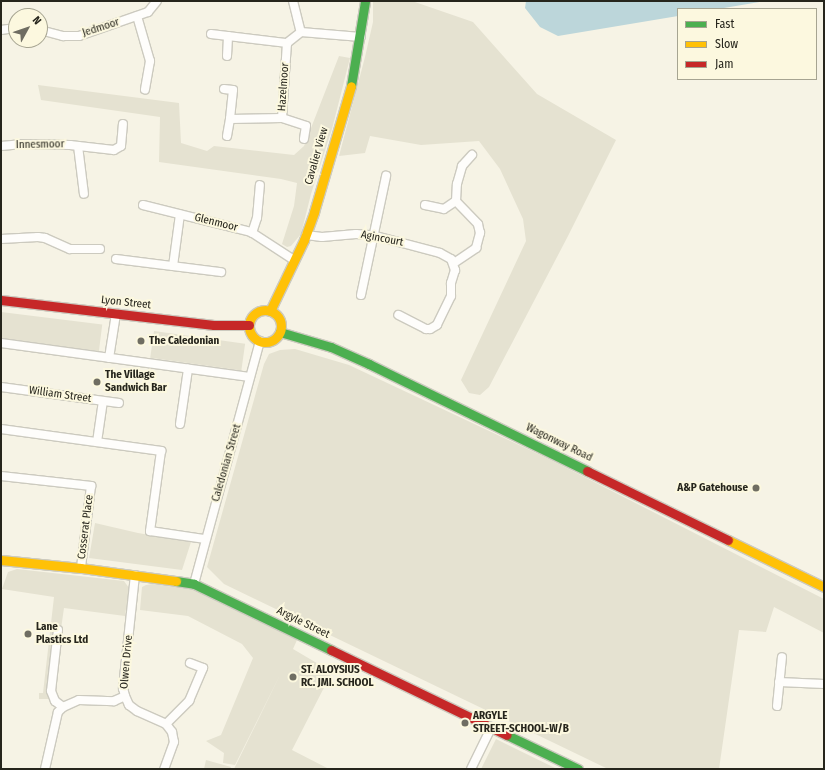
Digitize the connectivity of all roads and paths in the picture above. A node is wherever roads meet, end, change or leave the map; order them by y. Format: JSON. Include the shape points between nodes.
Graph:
{"nodes":[{"id":1,"x":158,"y":1,"type":"edge"},
{"id":2,"x":293,"y":1,"type":"edge"},
{"id":3,"x":365,"y":1,"type":"edge"},
{"id":4,"x":138,"y":16,"type":"junction"},
{"id":5,"x":48,"y":32,"type":"edge"},
{"id":6,"x":301,"y":32,"type":"junction"},
{"id":7,"x":211,"y":34,"type":"dead end"},
{"id":8,"x":228,"y":36,"type":"junction"},
{"id":9,"x":361,"y":38,"type":"junction"},
{"id":10,"x":287,"y":43,"type":"junction"},
{"id":11,"x":227,"y":56,"type":"dead end"},
{"id":12,"x":224,"y":89,"type":"dead end"},
{"id":13,"x":145,"y":90,"type":"dead end"},
{"id":14,"x":282,"y":118,"type":"junction"},
{"id":15,"x":230,"y":119,"type":"junction"},
{"id":16,"x":123,"y":124,"type":"dead end"},
{"id":17,"x":227,"y":136,"type":"dead end"},
{"id":18,"x":304,"y":139,"type":"dead end"},
{"id":19,"x":1,"y":146,"type":"edge"},
{"id":20,"x":78,"y":146,"type":"junction"},
{"id":21,"x":472,"y":155,"type":"dead end"},
{"id":22,"x":386,"y":176,"type":"dead end"},
{"id":23,"x":260,"y":185,"type":"dead end"},
{"id":24,"x":84,"y":194,"type":"dead end"},
{"id":25,"x":456,"y":201,"type":"junction"},
{"id":26,"x":143,"y":205,"type":"dead end"},
{"id":27,"x":425,"y":205,"type":"dead end"},
{"id":28,"x":180,"y":214,"type":"junction"},
{"id":29,"x":252,"y":233,"type":"junction"},
{"id":30,"x":306,"y":235,"type":"junction"},
{"id":31,"x":373,"y":236,"type":"junction"},
{"id":32,"x":1,"y":239,"type":"edge"},
{"id":33,"x":100,"y":249,"type":"dead end"},
{"id":34,"x":116,"y":259,"type":"dead end"},
{"id":35,"x":294,"y":260,"type":"junction"},
{"id":36,"x":454,"y":263,"type":"junction"},
{"id":37,"x":173,"y":266,"type":"junction"},
{"id":38,"x":220,"y":272,"type":"dead end"},
{"id":39,"x":362,"y":295,"type":"dead end"},
{"id":40,"x":1,"y":300,"type":"edge"},
{"id":41,"x":270,"y":311,"type":"junction"},
{"id":42,"x":116,"y":314,"type":"junction"},
{"id":43,"x":398,"y":315,"type":"dead end"},
{"id":44,"x":249,"y":325,"type":"junction"},
{"id":45,"x":280,"y":332,"type":"junction"},
{"id":46,"x":260,"y":342,"type":"junction"},
{"id":47,"x":1,"y":343,"type":"edge"},
{"id":48,"x":109,"y":358,"type":"junction"},
{"id":49,"x":188,"y":368,"type":"junction"},
{"id":50,"x":250,"y":377,"type":"junction"},
{"id":51,"x":1,"y":387,"type":"edge"},
{"id":52,"x":103,"y":400,"type":"junction"},
{"id":53,"x":119,"y":403,"type":"dead end"},
{"id":54,"x":180,"y":424,"type":"dead end"},
{"id":55,"x":1,"y":429,"type":"edge"},
{"id":56,"x":97,"y":442,"type":"junction"},
{"id":57,"x":1,"y":476,"type":"edge"},
{"id":58,"x":205,"y":539,"type":"junction"},
{"id":59,"x":1,"y":560,"type":"edge"},
{"id":60,"x":81,"y":568,"type":"junction"},
{"id":61,"x":135,"y":575,"type":"junction"},
{"id":62,"x":194,"y":584,"type":"junction"},
{"id":63,"x":824,"y":587,"type":"edge"},
{"id":64,"x":58,"y":630,"type":"dead end"},
{"id":65,"x":782,"y":656,"type":"dead end"},
{"id":66,"x":190,"y":663,"type":"dead end"},
{"id":67,"x":779,"y":682,"type":"junction"},
{"id":68,"x":824,"y":684,"type":"edge"},
{"id":69,"x":124,"y":696,"type":"junction"},
{"id":70,"x":776,"y":706,"type":"dead end"},
{"id":71,"x":63,"y":707,"type":"junction"},
{"id":72,"x":166,"y":724,"type":"junction"},
{"id":73,"x":491,"y":728,"type":"junction"},
{"id":74,"x":45,"y":769,"type":"edge"},
{"id":75,"x":164,"y":769,"type":"edge"},
{"id":76,"x":471,"y":769,"type":"edge"},
{"id":77,"x":578,"y":769,"type":"edge"}],
"edges":[{"from":1,"to":4,"type":"street","name":"Jedmoor","via":[[148,12]]},
{"from":2,"to":6,"type":"street"},
{"from":3,"to":9,"type":"main road","name":"Cavalier View"},
{"from":4,"to":5,"type":"street","name":"Jedmoor","via":[[79,36],[63,36]]},
{"from":4,"to":13,"type":"street","via":[[150,61]]},
{"from":6,"to":9,"type":"street"},
{"from":6,"to":10,"type":"street"},
{"from":7,"to":8,"type":"street"},
{"from":8,"to":10,"type":"street"},
{"from":8,"to":11,"type":"street"},
{"from":9,"to":30,"type":"main road","name":"Cavalier View","via":[[353,78]]},
{"from":10,"to":14,"type":"street","name":"Hazelmoor"},
{"from":12,"to":15,"type":"street","via":[[232,90]]},
{"from":14,"to":15,"type":"street","name":"Hazelmoor"},
{"from":14,"to":18,"type":"street","via":[[306,126]]},
{"from":15,"to":17,"type":"street"},
{"from":16,"to":20,"type":"street","name":"Innesmoor","via":[[122,142],[114,150]]},
{"from":19,"to":20,"type":"street","name":"Innesmoor"},
{"from":20,"to":24,"type":"street","name":"Innesmoor"},
{"from":21,"to":25,"type":"street","via":[[462,166]]},
{"from":22,"to":31,"type":"street"},
{"from":23,"to":29,"type":"street","name":"Glenmoor","via":[[257,218]]},
{"from":25,"to":27,"type":"street","via":[[444,209]]},
{"from":25,"to":36,"type":"street","via":[[478,224],[480,233],[476,248]]},
{"from":26,"to":28,"type":"street","name":"Glenmoor"},
{"from":28,"to":29,"type":"street","name":"Glenmoor"},
{"from":28,"to":37,"type":"street","name":"Glenmoor"},
{"from":29,"to":35,"type":"street","name":"Glenmoor"},
{"from":30,"to":31,"type":"street","name":"Agincourt"},
{"from":30,"to":35,"type":"main road","name":"Cavalier View"},
{"from":31,"to":36,"type":"street","name":"Agincourt","via":[[440,253]]},
{"from":31,"to":39,"type":"street"},
{"from":32,"to":33,"type":"street","via":[[38,237],[70,249]]},
{"from":34,"to":37,"type":"street"},
{"from":35,"to":41,"type":"main road","name":"Cavalier View"},
{"from":36,"to":43,"type":"street","via":[[451,296],[437,325],[426,329]]},
{"from":37,"to":38,"type":"street"},
{"from":40,"to":42,"type":"main road","name":"Lyon Street"},
{"from":41,"to":44,"type":"main road","via":[[256,312]]},
{"from":41,"to":45,"type":"main road","via":[[279,319]]},
{"from":42,"to":44,"type":"main road","name":"Lyon Street","via":[[214,325]]},
{"from":42,"to":48,"type":"street"},
{"from":44,"to":46,"type":"main road","via":[[252,336]]},
{"from":45,"to":46,"type":"main road","via":[[271,341]]},
{"from":45,"to":63,"type":"main road","name":"Wagonway Road","via":[[331,347],[369,364]]},
{"from":46,"to":50,"type":"street","name":"Caledonian Street"},
{"from":47,"to":48,"type":"street"},
{"from":48,"to":49,"type":"street"},
{"from":49,"to":50,"type":"street"},
{"from":49,"to":54,"type":"street"},
{"from":50,"to":58,"type":"street","name":"Caledonian Street"},
{"from":51,"to":52,"type":"street","name":"William Street"},
{"from":52,"to":53,"type":"street","name":"William Street"},
{"from":52,"to":56,"type":"street"},
{"from":55,"to":56,"type":"street"},
{"from":56,"to":58,"type":"street","via":[[161,450],[150,531]]},
{"from":57,"to":60,"type":"street","name":"Cosserat Place","via":[[91,486]]},
{"from":58,"to":62,"type":"street","name":"Caledonian Street"},
{"from":59,"to":60,"type":"main road","name":"Argyle Street"},
{"from":60,"to":61,"type":"main road","name":"Argyle Street"},
{"from":61,"to":62,"type":"main road","name":"Argyle Street"},
{"from":61,"to":69,"type":"street","name":"Olwen Drive"},
{"from":62,"to":73,"type":"main road","name":"Argyle Street"},
{"from":64,"to":71,"type":"street","via":[[51,691],[55,701]]},
{"from":65,"to":67,"type":"street"},
{"from":66,"to":72,"type":"street","via":[[203,668],[189,701]]},
{"from":67,"to":68,"type":"street"},
{"from":67,"to":70,"type":"street"},
{"from":69,"to":71,"type":"street","via":[[114,701],[79,700]]},
{"from":69,"to":72,"type":"street","name":"Olwen Drive","via":[[129,705],[138,712]]},
{"from":71,"to":74,"type":"street","via":[[58,712]]},
{"from":72,"to":75,"type":"street","via":[[172,732],[174,742]]},
{"from":73,"to":76,"type":"street"},
{"from":73,"to":77,"type":"main road","name":"Argyle Street"}]}
